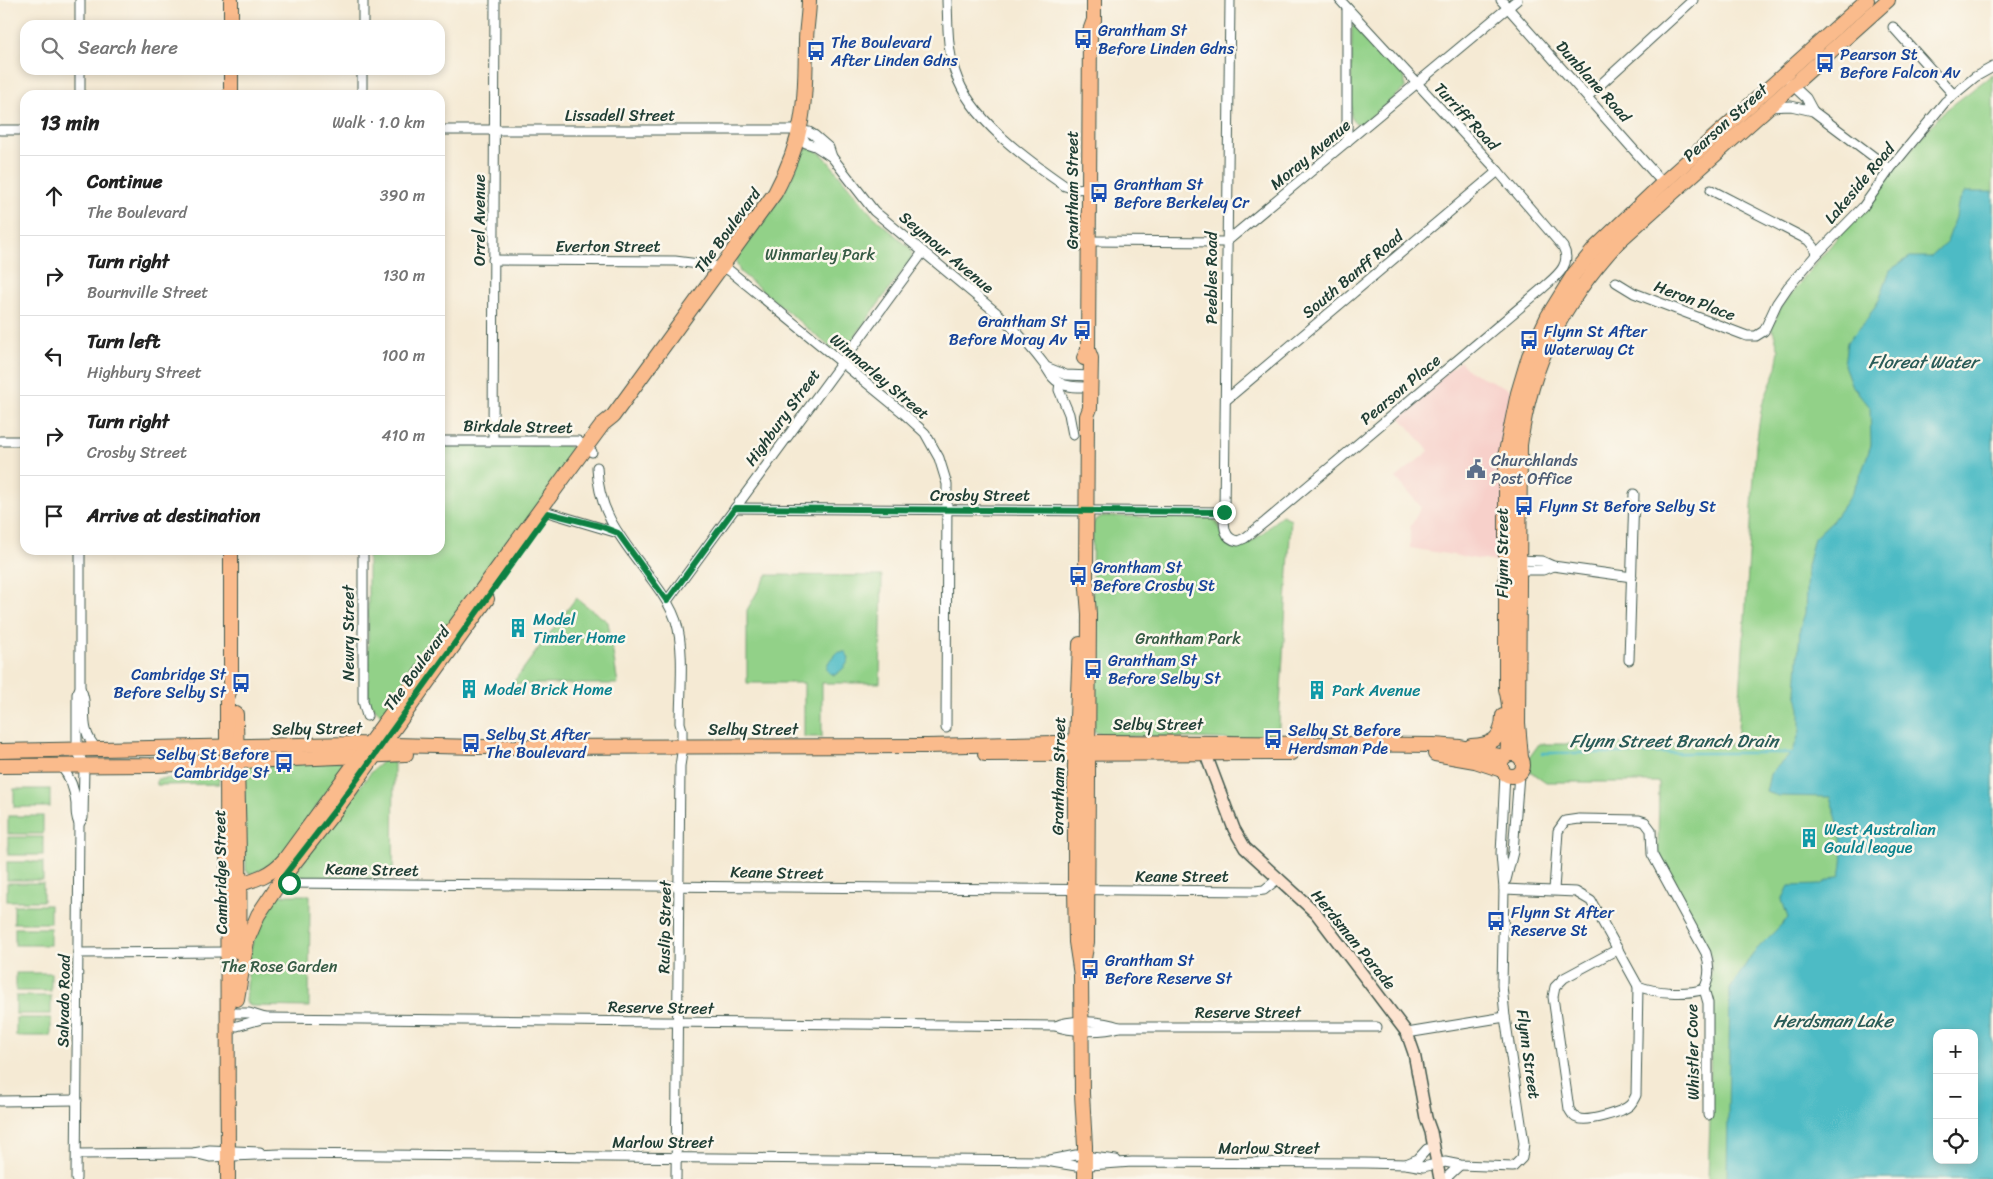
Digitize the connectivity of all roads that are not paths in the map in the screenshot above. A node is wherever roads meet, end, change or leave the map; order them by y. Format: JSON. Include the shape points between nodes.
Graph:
{"nodes":[{"id":1,"x":80,"y":0,"type":"edge"},
{"id":2,"x":231,"y":0,"type":"edge"},
{"id":3,"x":363,"y":0,"type":"edge"},
{"id":4,"x":495,"y":0,"type":"edge"},
{"id":5,"x":802,"y":0,"type":"edge"},
{"id":6,"x":809,"y":0,"type":"edge"},
{"id":7,"x":947,"y":0,"type":"edge"},
{"id":8,"x":1088,"y":0,"type":"edge"},
{"id":9,"x":1094,"y":0,"type":"edge"},
{"id":10,"x":1230,"y":0,"type":"edge"},
{"id":11,"x":1340,"y":0,"type":"edge"},
{"id":12,"x":1502,"y":0,"type":"edge"},
{"id":13,"x":1517,"y":0,"type":"edge"},
{"id":14,"x":1693,"y":0,"type":"edge"},
{"id":15,"x":1888,"y":0,"type":"edge"},
{"id":16,"x":1864,"y":1,"type":"edge"},
{"id":17,"x":1347,"y":8,"type":"junction"},
{"id":18,"x":1509,"y":8,"type":"junction"},
{"id":19,"x":80,"y":20,"type":"edge"},
{"id":20,"x":231,"y":20,"type":"edge"},
{"id":21,"x":363,"y":20,"type":"edge"},
{"id":22,"x":1893,"y":27,"type":"dead end"},
{"id":23,"x":1090,"y":31,"type":"junction"},
{"id":24,"x":806,"y":39,"type":"junction"},
{"id":25,"x":1993,"y":67,"type":"edge"},
{"id":26,"x":80,"y":75,"type":"edge"},
{"id":27,"x":231,"y":75,"type":"edge"},
{"id":28,"x":362,"y":75,"type":"edge"},
{"id":29,"x":1788,"y":81,"type":"junction"},
{"id":30,"x":1417,"y":84,"type":"junction"},
{"id":31,"x":80,"y":90,"type":"edge"},
{"id":32,"x":231,"y":90,"type":"edge"},
{"id":33,"x":362,"y":90,"type":"edge"},
{"id":34,"x":1953,"y":94,"type":"junction"},
{"id":35,"x":1588,"y":96,"type":"junction"},
{"id":36,"x":1768,"y":107,"type":"junction"},
{"id":37,"x":1813,"y":111,"type":"junction"},
{"id":38,"x":0,"y":130,"type":"edge"},
{"id":39,"x":20,"y":130,"type":"edge"},
{"id":40,"x":445,"y":130,"type":"edge"},
{"id":41,"x":494,"y":130,"type":"junction"},
{"id":42,"x":800,"y":132,"type":"junction"},
{"id":43,"x":1347,"y":142,"type":"junction"},
{"id":44,"x":1890,"y":169,"type":"junction"},
{"id":45,"x":1498,"y":171,"type":"junction"},
{"id":46,"x":1663,"y":183,"type":"junction"},
{"id":47,"x":1089,"y":188,"type":"junction"},
{"id":48,"x":1712,"y":190,"type":"dead end"},
{"id":49,"x":1089,"y":241,"type":"junction"},
{"id":50,"x":1226,"y":242,"type":"junction"},
{"id":51,"x":923,"y":252,"type":"junction"},
{"id":52,"x":1816,"y":255,"type":"junction"},
{"id":53,"x":1567,"y":257,"type":"joint"},
{"id":54,"x":493,"y":260,"type":"junction"},
{"id":55,"x":722,"y":267,"type":"junction"},
{"id":56,"x":1574,"y":274,"type":"joint"},
{"id":57,"x":1590,"y":274,"type":"joint"},
{"id":58,"x":1616,"y":282,"type":"dead end"},
{"id":59,"x":1764,"y":331,"type":"joint"},
{"id":60,"x":840,"y":362,"type":"junction"},
{"id":61,"x":1046,"y":366,"type":"junction"},
{"id":62,"x":1088,"y":382,"type":"junction"},
{"id":63,"x":1060,"y":383,"type":"junction"},
{"id":64,"x":1226,"y":400,"type":"junction"},
{"id":65,"x":1072,"y":435,"type":"dead end"},
{"id":66,"x":493,"y":440,"type":"junction"},
{"id":67,"x":0,"y":441,"type":"edge"},
{"id":68,"x":20,"y":441,"type":"edge"},
{"id":69,"x":445,"y":441,"type":"edge"},
{"id":70,"x":589,"y":449,"type":"junction"},
{"id":71,"x":597,"y":467,"type":"dead end"},
{"id":72,"x":1520,"y":471,"type":"junction"},
{"id":73,"x":1634,"y":494,"type":"dead end"},
{"id":74,"x":1505,"y":497,"type":"junction"},
{"id":75,"x":735,"y":508,"type":"junction"},
{"id":76,"x":948,"y":510,"type":"junction"},
{"id":77,"x":1087,"y":511,"type":"junction"},
{"id":78,"x":547,"y":512,"type":"junction"},
{"id":79,"x":1224,"y":512,"type":"junction"},
{"id":80,"x":618,"y":533,"type":"junction"},
{"id":81,"x":1245,"y":538,"type":"joint"},
{"id":82,"x":80,"y":555,"type":"edge"},
{"id":83,"x":231,"y":555,"type":"edge"},
{"id":84,"x":363,"y":555,"type":"edge"},
{"id":85,"x":1506,"y":565,"type":"junction"},
{"id":86,"x":1520,"y":565,"type":"junction"},
{"id":87,"x":1632,"y":577,"type":"junction"},
{"id":88,"x":667,"y":601,"type":"junction"},
{"id":89,"x":1629,"y":660,"type":"dead end"},
{"id":90,"x":80,"y":688,"type":"junction"},
{"id":91,"x":1506,"y":689,"type":"junction"},
{"id":92,"x":367,"y":716,"type":"dead end"},
{"id":93,"x":946,"y":728,"type":"dead end"},
{"id":94,"x":1460,"y":747,"type":"junction"},
{"id":95,"x":1082,"y":749,"type":"junction"},
{"id":96,"x":1206,"y":749,"type":"junction"},
{"id":97,"x":77,"y":750,"type":"junction"},
{"id":98,"x":98,"y":750,"type":"junction"},
{"id":99,"x":371,"y":750,"type":"junction"},
{"id":100,"x":0,"y":751,"type":"edge"},
{"id":101,"x":680,"y":753,"type":"junction"},
{"id":102,"x":232,"y":755,"type":"junction"},
{"id":103,"x":0,"y":766,"type":"edge"},
{"id":104,"x":61,"y":766,"type":"junction"},
{"id":105,"x":84,"y":766,"type":"junction"},
{"id":106,"x":1507,"y":766,"type":"junction"},
{"id":107,"x":79,"y":824,"type":"junction"},
{"id":108,"x":280,"y":872,"type":"junction"},
{"id":109,"x":1279,"y":878,"type":"junction"},
{"id":110,"x":234,"y":886,"type":"junction"},
{"id":111,"x":680,"y":886,"type":"junction"},
{"id":112,"x":1504,"y":889,"type":"junction"},
{"id":113,"x":1081,"y":890,"type":"junction"},
{"id":114,"x":1554,"y":890,"type":"junction"},
{"id":115,"x":1618,"y":949,"type":"junction"},
{"id":116,"x":228,"y":952,"type":"junction"},
{"id":117,"x":78,"y":953,"type":"junction"},
{"id":118,"x":1638,"y":986,"type":"junction"},
{"id":119,"x":1704,"y":989,"type":"junction"},
{"id":120,"x":235,"y":1013,"type":"junction"},
{"id":121,"x":1505,"y":1017,"type":"junction"},
{"id":122,"x":265,"y":1018,"type":"junction"},
{"id":123,"x":678,"y":1022,"type":"junction"},
{"id":124,"x":1082,"y":1026,"type":"junction"},
{"id":125,"x":1377,"y":1027,"type":"dead end"},
{"id":126,"x":1407,"y":1033,"type":"junction"},
{"id":127,"x":77,"y":1100,"type":"junction"},
{"id":128,"x":0,"y":1101,"type":"edge"},
{"id":129,"x":1708,"y":1115,"type":"dead end"},
{"id":130,"x":1426,"y":1118,"type":"junction"},
{"id":131,"x":1427,"y":1148,"type":"junction"},
{"id":132,"x":76,"y":1154,"type":"junction"},
{"id":133,"x":232,"y":1154,"type":"junction"},
{"id":134,"x":676,"y":1158,"type":"junction"},
{"id":135,"x":1406,"y":1164,"type":"junction"},
{"id":136,"x":1434,"y":1164,"type":"junction"},
{"id":137,"x":1460,"y":1165,"type":"junction"},
{"id":138,"x":1081,"y":1167,"type":"edge"},
{"id":139,"x":76,"y":1179,"type":"edge"},
{"id":140,"x":228,"y":1179,"type":"edge"},
{"id":141,"x":236,"y":1179,"type":"edge"},
{"id":142,"x":676,"y":1179,"type":"edge"},
{"id":143,"x":1432,"y":1179,"type":"edge"},
{"id":144,"x":1440,"y":1179,"type":"edge"},
{"id":145,"x":1445,"y":1179,"type":"edge"}],
"edges":[{"from":1,"to":19,"type":"street"},
{"from":2,"to":20,"type":"main road"},
{"from":3,"to":21,"type":"street"},
{"from":4,"to":41,"type":"street","name":"Orrel Avenue"},
{"from":5,"to":24,"type":"main road","name":"The Boulevard"},
{"from":6,"to":24,"type":"main road","name":"The Boulevard"},
{"from":7,"to":47,"type":"street","via":[[948,37],[955,73],[986,124],[1065,186]]},
{"from":8,"to":23,"type":"main road","name":"Grantham Street"},
{"from":9,"to":23,"type":"main road","name":"Grantham Street","via":[[1094,20]]},
{"from":10,"to":50,"type":"street","name":"Peebles Road"},
{"from":11,"to":17,"type":"street","name":"Turriff Road"},
{"from":12,"to":18,"type":"street","name":"Dunblane Road"},
{"from":13,"to":18,"type":"street","name":"Moray Avenue"},
{"from":14,"to":35,"type":"street"},
{"from":15,"to":29,"type":"main road","name":"Pearson Street"},
{"from":16,"to":29,"type":"main road","name":"Pearson Street"},
{"from":17,"to":30,"type":"street","name":"Turriff Road"},
{"from":17,"to":43,"type":"street"},
{"from":18,"to":30,"type":"street","name":"Moray Avenue"},
{"from":18,"to":35,"type":"street","name":"Dunblane Road"},
{"from":22,"to":34,"type":"street"},
{"from":23,"to":47,"type":"main road","name":"Grantham Street"},
{"from":24,"to":42,"type":"main road","name":"The Boulevard"},
{"from":25,"to":34,"type":"street","name":"Lakeside Road"},
{"from":26,"to":31,"type":"street"},
{"from":27,"to":32,"type":"main road"},
{"from":28,"to":33,"type":"street"},
{"from":29,"to":36,"type":"main road","name":"Pearson Street"},
{"from":29,"to":37,"type":"street","via":[[1806,98]]},
{"from":29,"to":46,"type":"main road","name":"Pearson Street"},
{"from":30,"to":43,"type":"street","name":"Moray Avenue"},
{"from":30,"to":45,"type":"street","name":"Turriff Road"},
{"from":34,"to":44,"type":"street","name":"Lakeside Road"},
{"from":35,"to":46,"type":"street","name":"Dunblane Road"},
{"from":36,"to":37,"type":"street","via":[[1790,106]]},
{"from":36,"to":57,"type":"main road","name":"Pearson Street","via":[[1619,241]]},
{"from":37,"to":44,"type":"street"},
{"from":38,"to":39,"type":"street"},
{"from":40,"to":41,"type":"street","name":"Lissadell Street"},
{"from":41,"to":42,"type":"street","name":"Lissadell Street"},
{"from":41,"to":54,"type":"street","name":"Orrel Avenue"},
{"from":42,"to":51,"type":"street","name":"Seymour Avenue","via":[[809,132],[829,148],[832,157],[874,211]]},
{"from":42,"to":55,"type":"main road","name":"The Boulevard","via":[[788,170],[775,193]]},
{"from":43,"to":50,"type":"street","name":"Moray Avenue"},
{"from":44,"to":52,"type":"street","name":"Lakeside Road","via":[[1863,207]]},
{"from":45,"to":53,"type":"street","name":"Turriff Road","via":[[1563,247]]},
{"from":45,"to":64,"type":"street","name":"South Banff Road"},
{"from":46,"to":56,"type":"main road","name":"Pearson Street","via":[[1596,247]]},
{"from":47,"to":49,"type":"main road","name":"Grantham Street"},
{"from":48,"to":52,"type":"street","via":[[1808,240]]},
{"from":49,"to":50,"type":"street"},
{"from":49,"to":62,"type":"main road","name":"Grantham Street","via":[[1088,350],[1091,358]]},
{"from":50,"to":64,"type":"street","name":"Peebles Road"},
{"from":51,"to":60,"type":"street","name":"Highbury Street"},
{"from":51,"to":61,"type":"street","name":"Seymour Avenue","via":[[1009,324]]},
{"from":52,"to":59,"type":"street","name":"Lakeside Road","via":[[1788,287]]},
{"from":53,"to":81,"type":"street","name":"Pearson Place","via":[[1563,268],[1544,288]]},
{"from":54,"to":55,"type":"street","name":"Everton Street","via":[[675,261]]},
{"from":54,"to":66,"type":"street","name":"Orrel Avenue"},
{"from":55,"to":60,"type":"street","name":"Winmarley Street"},
{"from":55,"to":70,"type":"main road","name":"The Boulevard","via":[[614,416],[603,424]]},
{"from":56,"to":74,"type":"main road","name":"Flynn Street","via":[[1548,316],[1529,356],[1506,452]]},
{"from":57,"to":72,"type":"main road","name":"Flynn Street","via":[[1561,316],[1537,371],[1523,420]]},
{"from":58,"to":59,"type":"street","name":"Heron Place","via":[[1634,293],[1747,336],[1756,336]]},
{"from":60,"to":75,"type":"street","name":"Highbury Street"},
{"from":60,"to":76,"type":"street","name":"Winmarley Street","via":[[925,433],[939,458],[947,484]]},
{"from":61,"to":62,"type":"street","name":"Seymour Avenue"},
{"from":61,"to":63,"type":"street","name":"Seymour Avenue"},
{"from":62,"to":63,"type":"street"},
{"from":62,"to":77,"type":"main road","name":"Grantham Street"},
{"from":63,"to":65,"type":"street","name":"Seymour Avenue","via":[[1059,390],[1069,414]]},
{"from":64,"to":79,"type":"street","name":"Peebles Road"},
{"from":66,"to":69,"type":"street","name":"Birkdale Street"},
{"from":66,"to":70,"type":"street","name":"Birkdale Street","via":[[578,441]]},
{"from":67,"to":68,"type":"street"},
{"from":70,"to":78,"type":"main road","name":"The Boulevard"},
{"from":71,"to":80,"type":"street","name":"Ruslip Street","via":[[599,494]]},
{"from":72,"to":74,"type":"main road","via":[[1512,491]]},
{"from":72,"to":86,"type":"main road","name":"Flynn Street"},
{"from":73,"to":87,"type":"street"},
{"from":74,"to":85,"type":"main road","name":"Flynn Street"},
{"from":75,"to":76,"type":"street","name":"Crosby Street"},
{"from":75,"to":88,"type":"street","name":"Highbury Street"},
{"from":76,"to":77,"type":"street","name":"Crosby Street"},
{"from":76,"to":93,"type":"street","name":"Winmarley Street"},
{"from":77,"to":79,"type":"street","name":"Crosby Street"},
{"from":77,"to":95,"type":"main road","name":"Grantham Street","via":[[1089,614]]},
{"from":78,"to":80,"type":"street"},
{"from":78,"to":99,"type":"main road","name":"The Boulevard"},
{"from":79,"to":81,"type":"street","name":"Peebles Road","via":[[1225,532],[1229,538],[1238,541]]},
{"from":80,"to":88,"type":"street","name":"Ruslip Street"},
{"from":82,"to":90,"type":"street","name":"Salvado Road"},
{"from":83,"to":102,"type":"main road","name":"Cambridge Street","via":[[231,686],[236,697]]},
{"from":84,"to":92,"type":"street","name":"Newry Street","via":[[363,701]]},
{"from":85,"to":86,"type":"street"},
{"from":85,"to":91,"type":"main road","name":"Flynn Street"},
{"from":86,"to":87,"type":"street","via":[[1542,562]]},
{"from":86,"to":106,"type":"main road","name":"Flynn Street","via":[[1518,723],[1521,758],[1513,753]]},
{"from":87,"to":89,"type":"street"},
{"from":88,"to":101,"type":"street","name":"Ruslip Street","via":[[676,620],[680,643],[680,723],[677,730]]},
{"from":90,"to":97,"type":"street","name":"Salvado Road","via":[[77,694]]},
{"from":90,"to":98,"type":"street","name":"Salvado Road","via":[[84,724]]},
{"from":91,"to":94,"type":"main road","via":[[1503,724],[1496,739],[1486,745]]},
{"from":91,"to":106,"type":"main road","name":"Flynn Street","via":[[1510,722]]},
{"from":94,"to":96,"type":"main road","name":"Selby Street"},
{"from":94,"to":106,"type":"main road","name":"Selby Street"},
{"from":95,"to":96,"type":"main road","name":"Selby Street"},
{"from":95,"to":101,"type":"main road","name":"Selby Street"},
{"from":95,"to":113,"type":"main road","name":"Grantham Street"},
{"from":96,"to":106,"type":"main road","name":"Selby Street","via":[[1432,754]]},
{"from":96,"to":109,"type":"main road","name":"Herdsman Parade","via":[[1234,829],[1250,854]]},
{"from":97,"to":98,"type":"main road","name":"Selby Street"},
{"from":97,"to":100,"type":"main road","name":"Selby Street"},
{"from":97,"to":105,"type":"street","name":"Salvado Road"},
{"from":98,"to":102,"type":"main road","name":"Selby Street"},
{"from":99,"to":101,"type":"main road","name":"Selby Street"},
{"from":99,"to":102,"type":"main road","name":"Selby Street"},
{"from":99,"to":108,"type":"main road","name":"The Boulevard"},
{"from":101,"to":111,"type":"street","name":"Ruslip Street"},
{"from":102,"to":105,"type":"main road","name":"Selby Street"},
{"from":102,"to":110,"type":"main road","name":"Cambridge Street"},
{"from":103,"to":104,"type":"main road","name":"Selby Street"},
{"from":104,"to":105,"type":"main road","name":"Selby Street"},
{"from":104,"to":107,"type":"street","name":"Salvado Road","via":[[74,790]]},
{"from":105,"to":107,"type":"street","name":"Salvado Road","via":[[83,818]]},
{"from":106,"to":112,"type":"street","name":"Flynn Street","via":[[1502,854]]},
{"from":106,"to":112,"type":"street","name":"Flynn Street","via":[[1513,852]]},
{"from":107,"to":117,"type":"street","name":"Salvado Road"},
{"from":108,"to":110,"type":"main road","name":"The Boulevard"},
{"from":108,"to":111,"type":"street","name":"Keane Street","via":[[289,883]]},
{"from":108,"to":120,"type":"main road","name":"The Boulevard","via":[[247,941]]},
{"from":109,"to":113,"type":"street","name":"Keane Street","via":[[1260,891]]},
{"from":109,"to":126,"type":"main road","name":"Herdsman Parade","via":[[1316,913]]},
{"from":110,"to":116,"type":"main road","name":"Cambridge Street"},
{"from":110,"to":120,"type":"main road","name":"Cambridge Street"},
{"from":111,"to":113,"type":"street","name":"Keane Street"},
{"from":111,"to":123,"type":"street","name":"Ruslip Street"},
{"from":112,"to":114,"type":"street"},
{"from":112,"to":121,"type":"street","name":"Flynn Street"},
{"from":113,"to":124,"type":"main road","name":"Grantham Street","via":[[1076,942],[1081,975]]},
{"from":114,"to":115,"type":"street","via":[[1576,892],[1591,901]]},
{"from":114,"to":119,"type":"street","via":[[1558,831],[1565,821],[1645,822],[1651,830],[1652,854],[1709,961],[1709,981]]},
{"from":115,"to":118,"type":"street"},
{"from":115,"to":118,"type":"street","via":[[1564,978],[1555,987],[1552,998],[1569,1109],[1575,1118],[1594,1118],[1632,1104],[1636,1095]]},
{"from":116,"to":117,"type":"street"},
{"from":116,"to":120,"type":"main road","name":"Cambridge Street"},
{"from":117,"to":127,"type":"street","name":"Salvado Road"},
{"from":118,"to":119,"type":"street","via":[[1650,991],[1696,992]]},
{"from":119,"to":129,"type":"street","name":"Whistler Cove","via":[[1708,1003]]},
{"from":120,"to":122,"type":"street","name":"Reserve Street"},
{"from":120,"to":122,"type":"street","name":"Reserve Street"},
{"from":120,"to":133,"type":"main road","name":"Cambridge Street"},
{"from":121,"to":126,"type":"street"},
{"from":121,"to":137,"type":"street","name":"Flynn Street","via":[[1524,1143],[1522,1158],[1513,1167]]},
{"from":122,"to":123,"type":"street","name":"Reserve Street"},
{"from":123,"to":124,"type":"street","name":"Reserve Street","via":[[1056,1026],[1063,1022]]},
{"from":123,"to":134,"type":"street","name":"Ruslip Street"},
{"from":124,"to":125,"type":"street","name":"Reserve Street","via":[[1110,1023],[1119,1027]]},
{"from":124,"to":138,"type":"main road","name":"Grantham Street"},
{"from":126,"to":130,"type":"main road","name":"Herdsman Parade"},
{"from":127,"to":128,"type":"street"},
{"from":127,"to":132,"type":"street","name":"Salvado Road"},
{"from":130,"to":131,"type":"main road","name":"Herdsman Parade","via":[[1424,1134]]},
{"from":130,"to":136,"type":"main road","name":"Herdsman Parade","via":[[1431,1132]]},
{"from":131,"to":135,"type":"street","via":[[1418,1159]]},
{"from":131,"to":136,"type":"main road","name":"Herdsman Parade"},
{"from":132,"to":133,"type":"street","name":"Marlow Street","via":[[194,1153],[210,1157]]},
{"from":132,"to":139,"type":"street","name":"Salvado Road"},
{"from":133,"to":134,"type":"street","name":"Marlow Street"},
{"from":133,"to":140,"type":"main road","name":"Cambridge Street"},
{"from":133,"to":141,"type":"main road","name":"Cambridge Street"},
{"from":134,"to":138,"type":"street","name":"Marlow Street","via":[[1046,1161]]},
{"from":134,"to":142,"type":"street","name":"Ruslip Street"},
{"from":135,"to":136,"type":"street","name":"Marlow Street","via":[[1424,1167]]},
{"from":135,"to":138,"type":"street","name":"Marlow Street","via":[[1132,1162]]},
{"from":136,"to":137,"type":"street","name":"Flynn Street"},
{"from":136,"to":143,"type":"main road","name":"Herdsman Parade"},
{"from":136,"to":144,"type":"main road","name":"Herdsman Parade"},
{"from":137,"to":145,"type":"street"}]}
